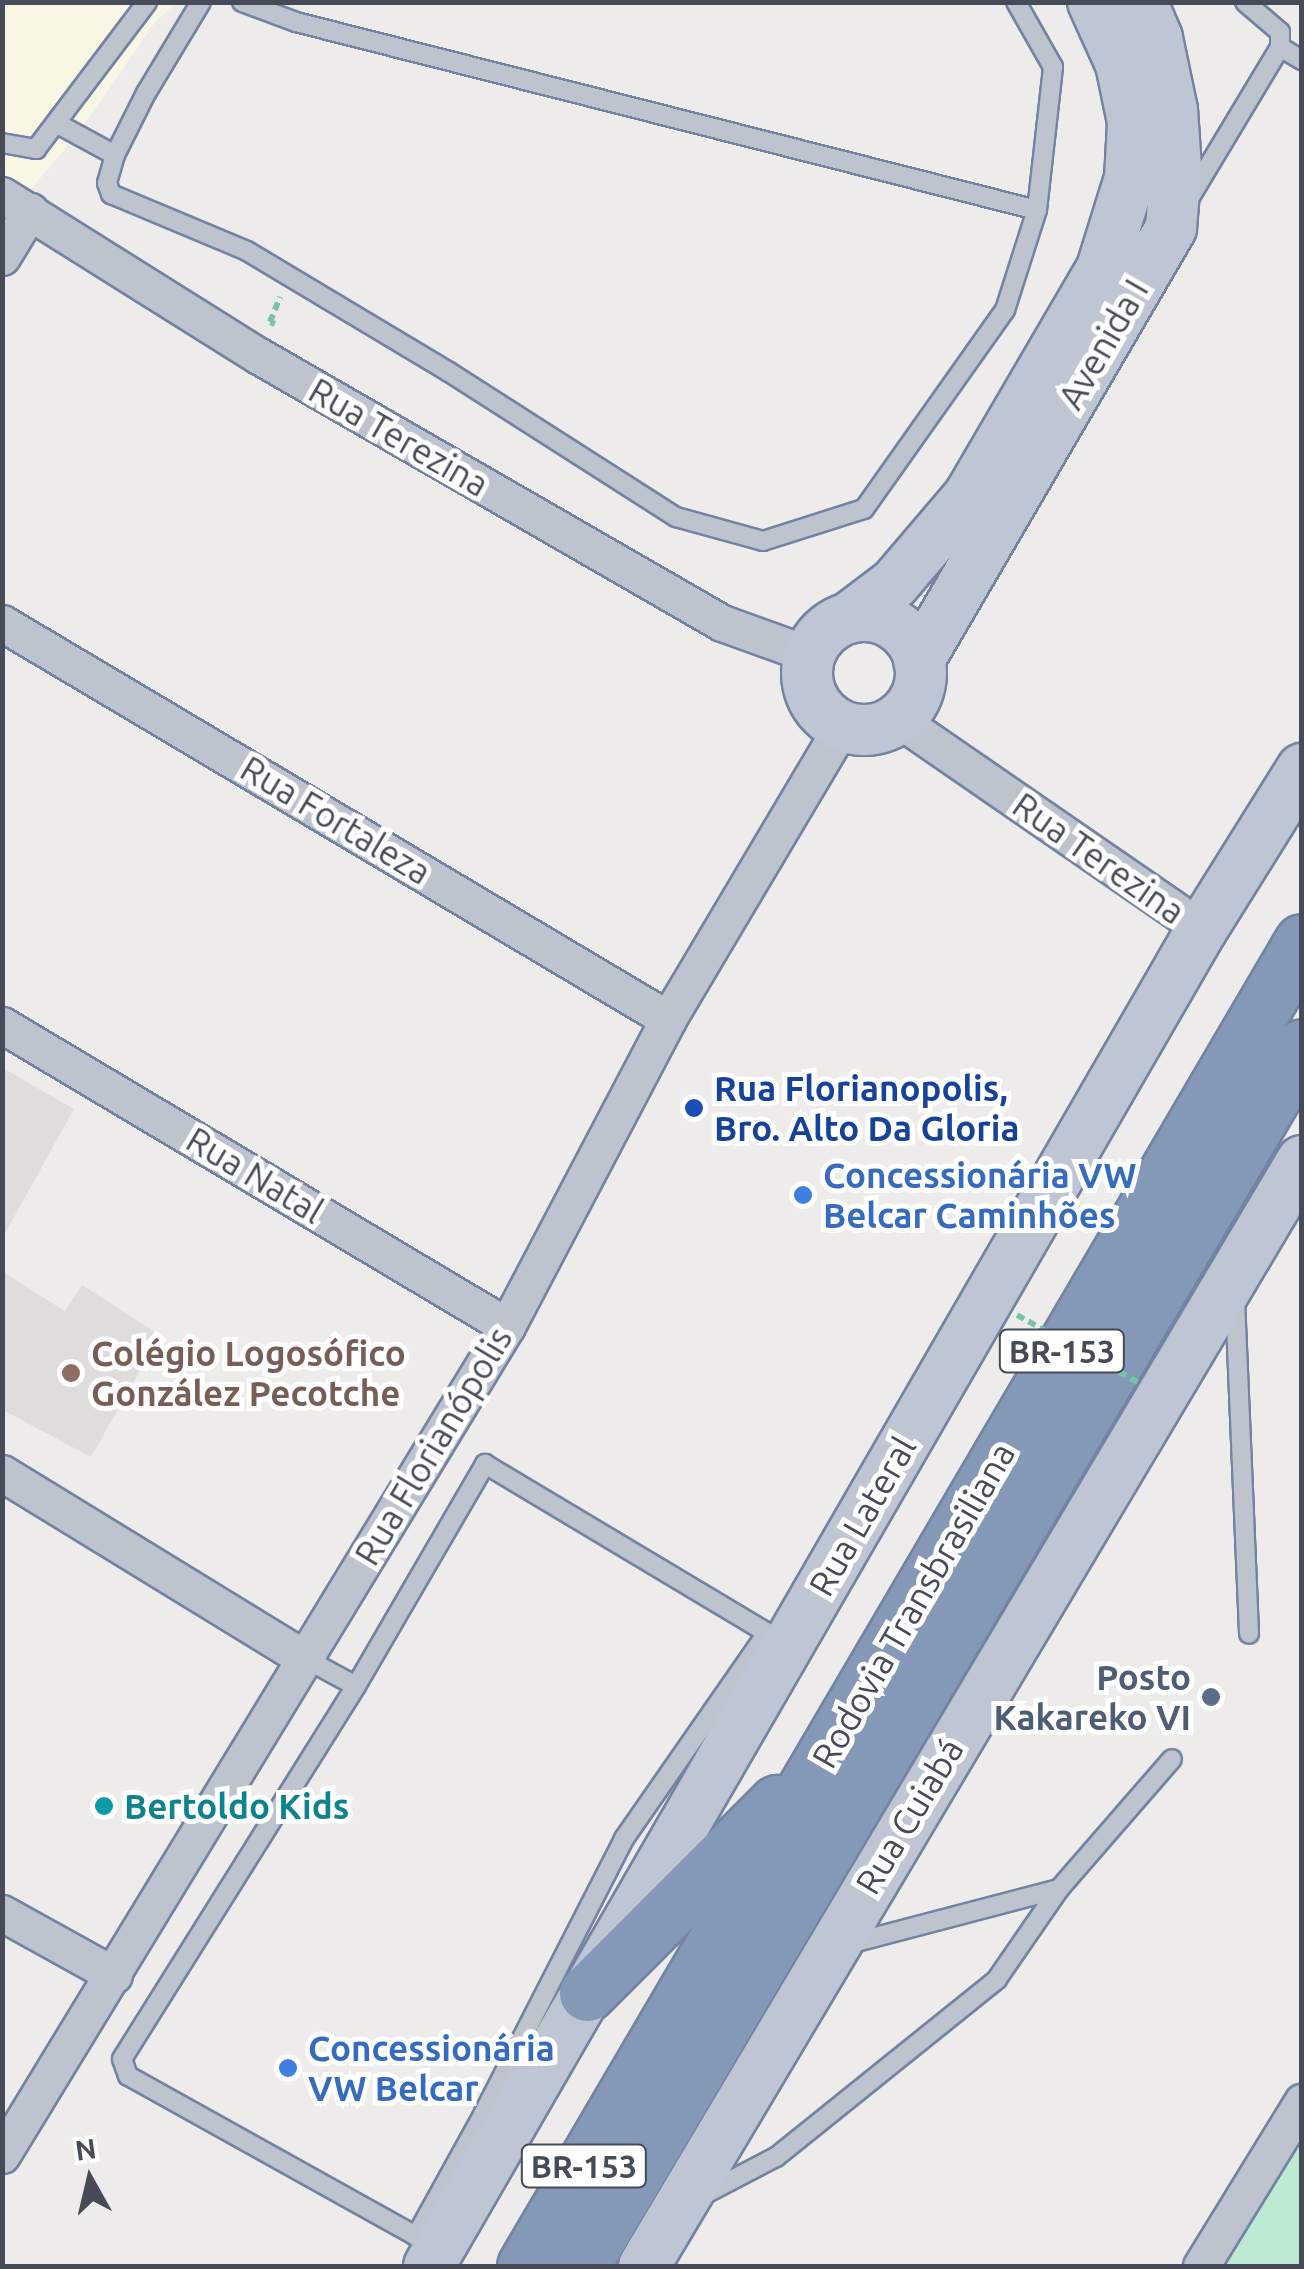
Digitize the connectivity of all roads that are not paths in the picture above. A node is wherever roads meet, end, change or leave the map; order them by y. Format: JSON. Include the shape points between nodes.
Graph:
{"nodes":[{"id":1,"x":147,"y":2,"type":"edge"},
{"id":2,"x":201,"y":2,"type":"edge"},
{"id":3,"x":242,"y":2,"type":"edge"},
{"id":4,"x":1016,"y":2,"type":"edge"},
{"id":5,"x":1092,"y":2,"type":"edge"},
{"id":6,"x":1142,"y":2,"type":"edge"},
{"id":7,"x":1245,"y":2,"type":"edge"},
{"id":8,"x":1280,"y":48,"type":"junction"},
{"id":9,"x":1302,"y":60,"type":"edge"},
{"id":10,"x":56,"y":123,"type":"junction"},
{"id":11,"x":2,"y":143,"type":"edge"},
{"id":12,"x":116,"y":155,"type":"junction"},
{"id":13,"x":16,"y":203,"type":"edge"},
{"id":14,"x":1037,"y":210,"type":"junction"},
{"id":15,"x":1171,"y":228,"type":"junction"},
{"id":16,"x":2,"y":257,"type":"edge"},
{"id":17,"x":850,"y":618,"type":"junction"},
{"id":18,"x":2,"y":623,"type":"edge"},
{"id":19,"x":808,"y":654,"type":"junction"},
{"id":20,"x":919,"y":660,"type":"junction"},
{"id":21,"x":898,"y":719,"type":"junction"},
{"id":22,"x":842,"y":726,"type":"junction"},
{"id":23,"x":1302,"y":769,"type":"edge"},
{"id":24,"x":1202,"y":928,"type":"junction"},
{"id":25,"x":1302,"y":942,"type":"edge"},
{"id":26,"x":668,"y":1019,"type":"junction"},
{"id":27,"x":2,"y":1026,"type":"edge"},
{"id":28,"x":1302,"y":1047,"type":"edge"},
{"id":29,"x":1302,"y":1161,"type":"edge"},
{"id":30,"x":1232,"y":1276,"type":"junction"},
{"id":31,"x":507,"y":1326,"type":"junction"},
{"id":32,"x":2,"y":1473,"type":"edge"},
{"id":33,"x":1249,"y":1634,"type":"dead end"},
{"id":34,"x":304,"y":1658,"type":"junction"},
{"id":35,"x":356,"y":1686,"type":"junction"},
{"id":36,"x":1172,"y":1759,"type":"dead end"},
{"id":37,"x":823,"y":1760,"type":"junction"},
{"id":38,"x":1059,"y":1889,"type":"junction"},
{"id":39,"x":2,"y":1913,"type":"edge"},
{"id":40,"x":830,"y":1949,"type":"junction"},
{"id":41,"x":114,"y":1975,"type":"junction"},
{"id":42,"x":587,"y":1993,"type":"junction"},
{"id":43,"x":1302,"y":2102,"type":"edge"},
{"id":44,"x":2,"y":2155,"type":"edge"},
{"id":45,"x":674,"y":2210,"type":"junction"},
{"id":46,"x":428,"y":2266,"type":"edge"},
{"id":47,"x":525,"y":2266,"type":"edge"},
{"id":48,"x":581,"y":2266,"type":"edge"},
{"id":49,"x":644,"y":2266,"type":"edge"},
{"id":50,"x":1201,"y":2266,"type":"edge"}],
"edges":[{"from":1,"to":10,"type":"lane"},
{"from":2,"to":12,"type":"lane"},
{"from":3,"to":14,"type":"lane","via":[[296,22]]},
{"from":4,"to":14,"type":"lane","via":[[1053,67]]},
{"from":5,"to":17,"type":"main road","name":"Avenida I","via":[[1121,64],[1133,122],[1130,178],[1102,268],[969,496],[895,582]]},
{"from":6,"to":15,"type":"main road","name":"Avenida I","via":[[1172,110]]},
{"from":7,"to":8,"type":"lane","via":[[1280,32]]},
{"from":8,"to":9,"type":"lane"},
{"from":8,"to":15,"type":"lane"},
{"from":10,"to":11,"type":"lane","via":[[36,149]]},
{"from":10,"to":12,"type":"lane"},
{"from":12,"to":14,"type":"lane","via":[[107,183],[111,194],[248,252],[676,517],[763,541],[864,508],[1005,310]]},
{"from":13,"to":16,"type":"street"},
{"from":13,"to":19,"type":"street","name":"Rua Terezina","via":[[259,356],[722,623]]},
{"from":15,"to":20,"type":"main road","name":"Avenida I"},
{"from":17,"to":19,"type":"main road","via":[[819,637]]},
{"from":17,"to":20,"type":"main road","via":[[885,620],[900,629]]},
{"from":18,"to":26,"type":"street","name":"Rua Fortaleza"},
{"from":19,"to":22,"type":"main road","via":[[811,696]]},
{"from":20,"to":21,"type":"main road","via":[[915,704]]},
{"from":21,"to":22,"type":"main road","via":[[871,730]]},
{"from":21,"to":24,"type":"street","name":"Rua Terezina"},
{"from":22,"to":26,"type":"street","name":"Rua Florianópolis"},
{"from":23,"to":24,"type":"main road","name":"Rua Lateral"},
{"from":24,"to":42,"type":"main road","name":"Rua Lateral"},
{"from":25,"to":37,"type":"highway","name":"Rodovia Transbrasiliana","number":"BR-153"},
{"from":26,"to":31,"type":"street","name":"Rua Florianópolis"},
{"from":27,"to":31,"type":"street","name":"Rua Natal"},
{"from":28,"to":48,"type":"highway","name":"Rodovia Transbrasiliana","number":"BR-153"},
{"from":29,"to":30,"type":"main road","name":"Rua Cuiabá"},
{"from":30,"to":33,"type":"lane"},
{"from":30,"to":40,"type":"main road","name":"Rua Cuiabá"},
{"from":31,"to":34,"type":"street","name":"Rua Florianópolis"},
{"from":32,"to":34,"type":"street"},
{"from":34,"to":35,"type":"lane"},
{"from":34,"to":41,"type":"street","name":"Rua Florianópolis"},
{"from":35,"to":35,"type":"lane","via":[[485,1464],[768,1633],[624,1840],[416,2236],[128,2076],[122,2059]]},
{"from":36,"to":38,"type":"lane"},
{"from":37,"to":42,"type":"highway"},
{"from":37,"to":47,"type":"highway","name":"Rodovia Transbrasiliana","number":"BR-153"},
{"from":38,"to":40,"type":"lane"},
{"from":38,"to":45,"type":"lane","via":[[997,1979],[776,2157]]},
{"from":39,"to":41,"type":"street"},
{"from":40,"to":45,"type":"main road","name":"Rua Cuiabá"},
{"from":41,"to":44,"type":"street","name":"Rua Florianópolis"},
{"from":42,"to":46,"type":"main road","name":"Rua Lateral"},
{"from":43,"to":50,"type":"street"},
{"from":45,"to":49,"type":"main road","name":"Rua Cuiabá"}]}
